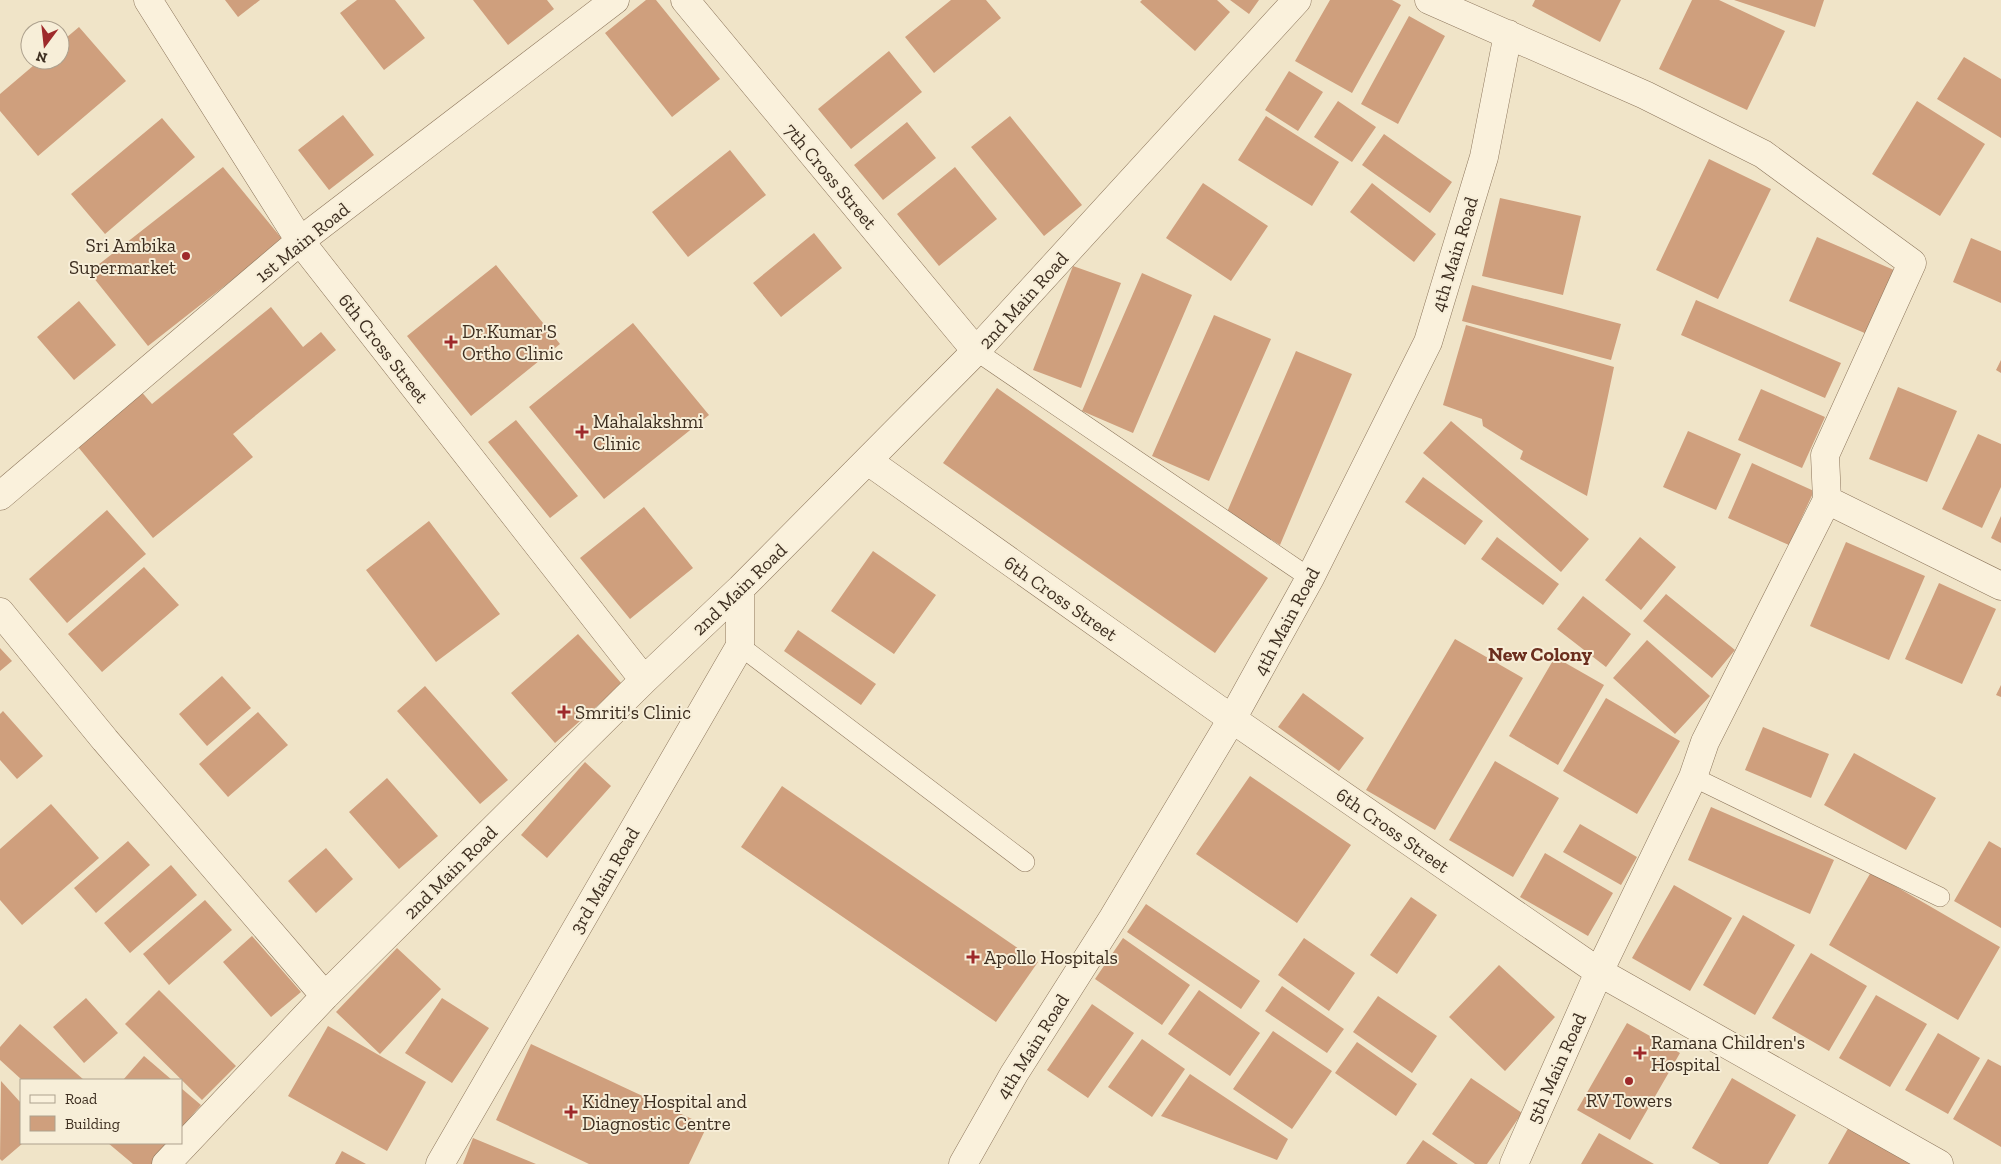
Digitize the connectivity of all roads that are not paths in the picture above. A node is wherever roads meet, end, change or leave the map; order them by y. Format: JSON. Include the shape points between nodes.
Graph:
{"nodes":[{"id":1,"x":148,"y":0,"type":"edge"},
{"id":2,"x":615,"y":0,"type":"edge"},
{"id":3,"x":685,"y":0,"type":"edge"},
{"id":4,"x":1298,"y":0,"type":"edge"},
{"id":5,"x":1428,"y":0,"type":"edge"},
{"id":6,"x":1508,"y":34,"type":"junction"},
{"id":7,"x":300,"y":241,"type":"junction"},
{"id":8,"x":976,"y":351,"type":"junction"},
{"id":9,"x":868,"y":461,"type":"junction"},
{"id":10,"x":0,"y":496,"type":"edge"},
{"id":11,"x":1828,"y":500,"type":"junction"},
{"id":12,"x":1310,"y":578,"type":"junction"},
{"id":13,"x":2001,"y":586,"type":"edge"},
{"id":14,"x":740,"y":589,"type":"junction"},
{"id":15,"x":0,"y":612,"type":"edge"},
{"id":16,"x":740,"y":646,"type":"junction"},
{"id":17,"x":644,"y":680,"type":"junction"},
{"id":18,"x":1232,"y":719,"type":"junction"},
{"id":19,"x":1694,"y":777,"type":"junction"},
{"id":20,"x":1025,"y":862,"type":"dead end"},
{"id":21,"x":1940,"y":897,"type":"dead end"},
{"id":22,"x":1599,"y":972,"type":"junction"},
{"id":23,"x":325,"y":996,"type":"junction"},
{"id":24,"x":166,"y":1164,"type":"edge"},
{"id":25,"x":440,"y":1164,"type":"edge"},
{"id":26,"x":963,"y":1164,"type":"edge"},
{"id":27,"x":1514,"y":1164,"type":"edge"},
{"id":28,"x":1939,"y":1164,"type":"edge"}],
"edges":[{"from":1,"to":7,"type":"street","name":"6th Cross Street"},
{"from":2,"to":7,"type":"street","name":"1st Main Road"},
{"from":3,"to":8,"type":"street","name":"7th Cross Street"},
{"from":4,"to":8,"type":"street","name":"2nd Main Road"},
{"from":5,"to":6,"type":"street"},
{"from":6,"to":11,"type":"street","via":[[1645,95],[1763,154],[1912,263],[1825,455]]},
{"from":6,"to":12,"type":"street","name":"4th Main Road","via":[[1484,157],[1428,342]]},
{"from":7,"to":10,"type":"street","name":"1st Main Road"},
{"from":7,"to":17,"type":"street","name":"6th Cross Street"},
{"from":8,"to":9,"type":"street","name":"2nd Main Road"},
{"from":8,"to":12,"type":"lane"},
{"from":9,"to":14,"type":"street","name":"2nd Main Road"},
{"from":9,"to":18,"type":"street","name":"6th Cross Street"},
{"from":11,"to":13,"type":"street"},
{"from":11,"to":19,"type":"street","name":"5th Main Road","via":[[1705,742]]},
{"from":12,"to":18,"type":"street","name":"4th Main Road"},
{"from":14,"to":16,"type":"street"},
{"from":14,"to":17,"type":"street","name":"2nd Main Road"},
{"from":15,"to":23,"type":"street","via":[[105,740]]},
{"from":16,"to":20,"type":"lane"},
{"from":16,"to":25,"type":"street","name":"3rd Main Road"},
{"from":17,"to":23,"type":"street","name":"2nd Main Road"},
{"from":18,"to":22,"type":"street","name":"6th Cross Street"},
{"from":18,"to":26,"type":"street","name":"4th Main Road","via":[[1113,918],[1014,1074]]},
{"from":19,"to":21,"type":"lane"},
{"from":19,"to":22,"type":"street","name":"5th Main Road"},
{"from":22,"to":27,"type":"street","name":"5th Main Road"},
{"from":22,"to":28,"type":"street","name":"6th Cross Street"},
{"from":23,"to":24,"type":"street","name":"2nd Main Road"}]}
